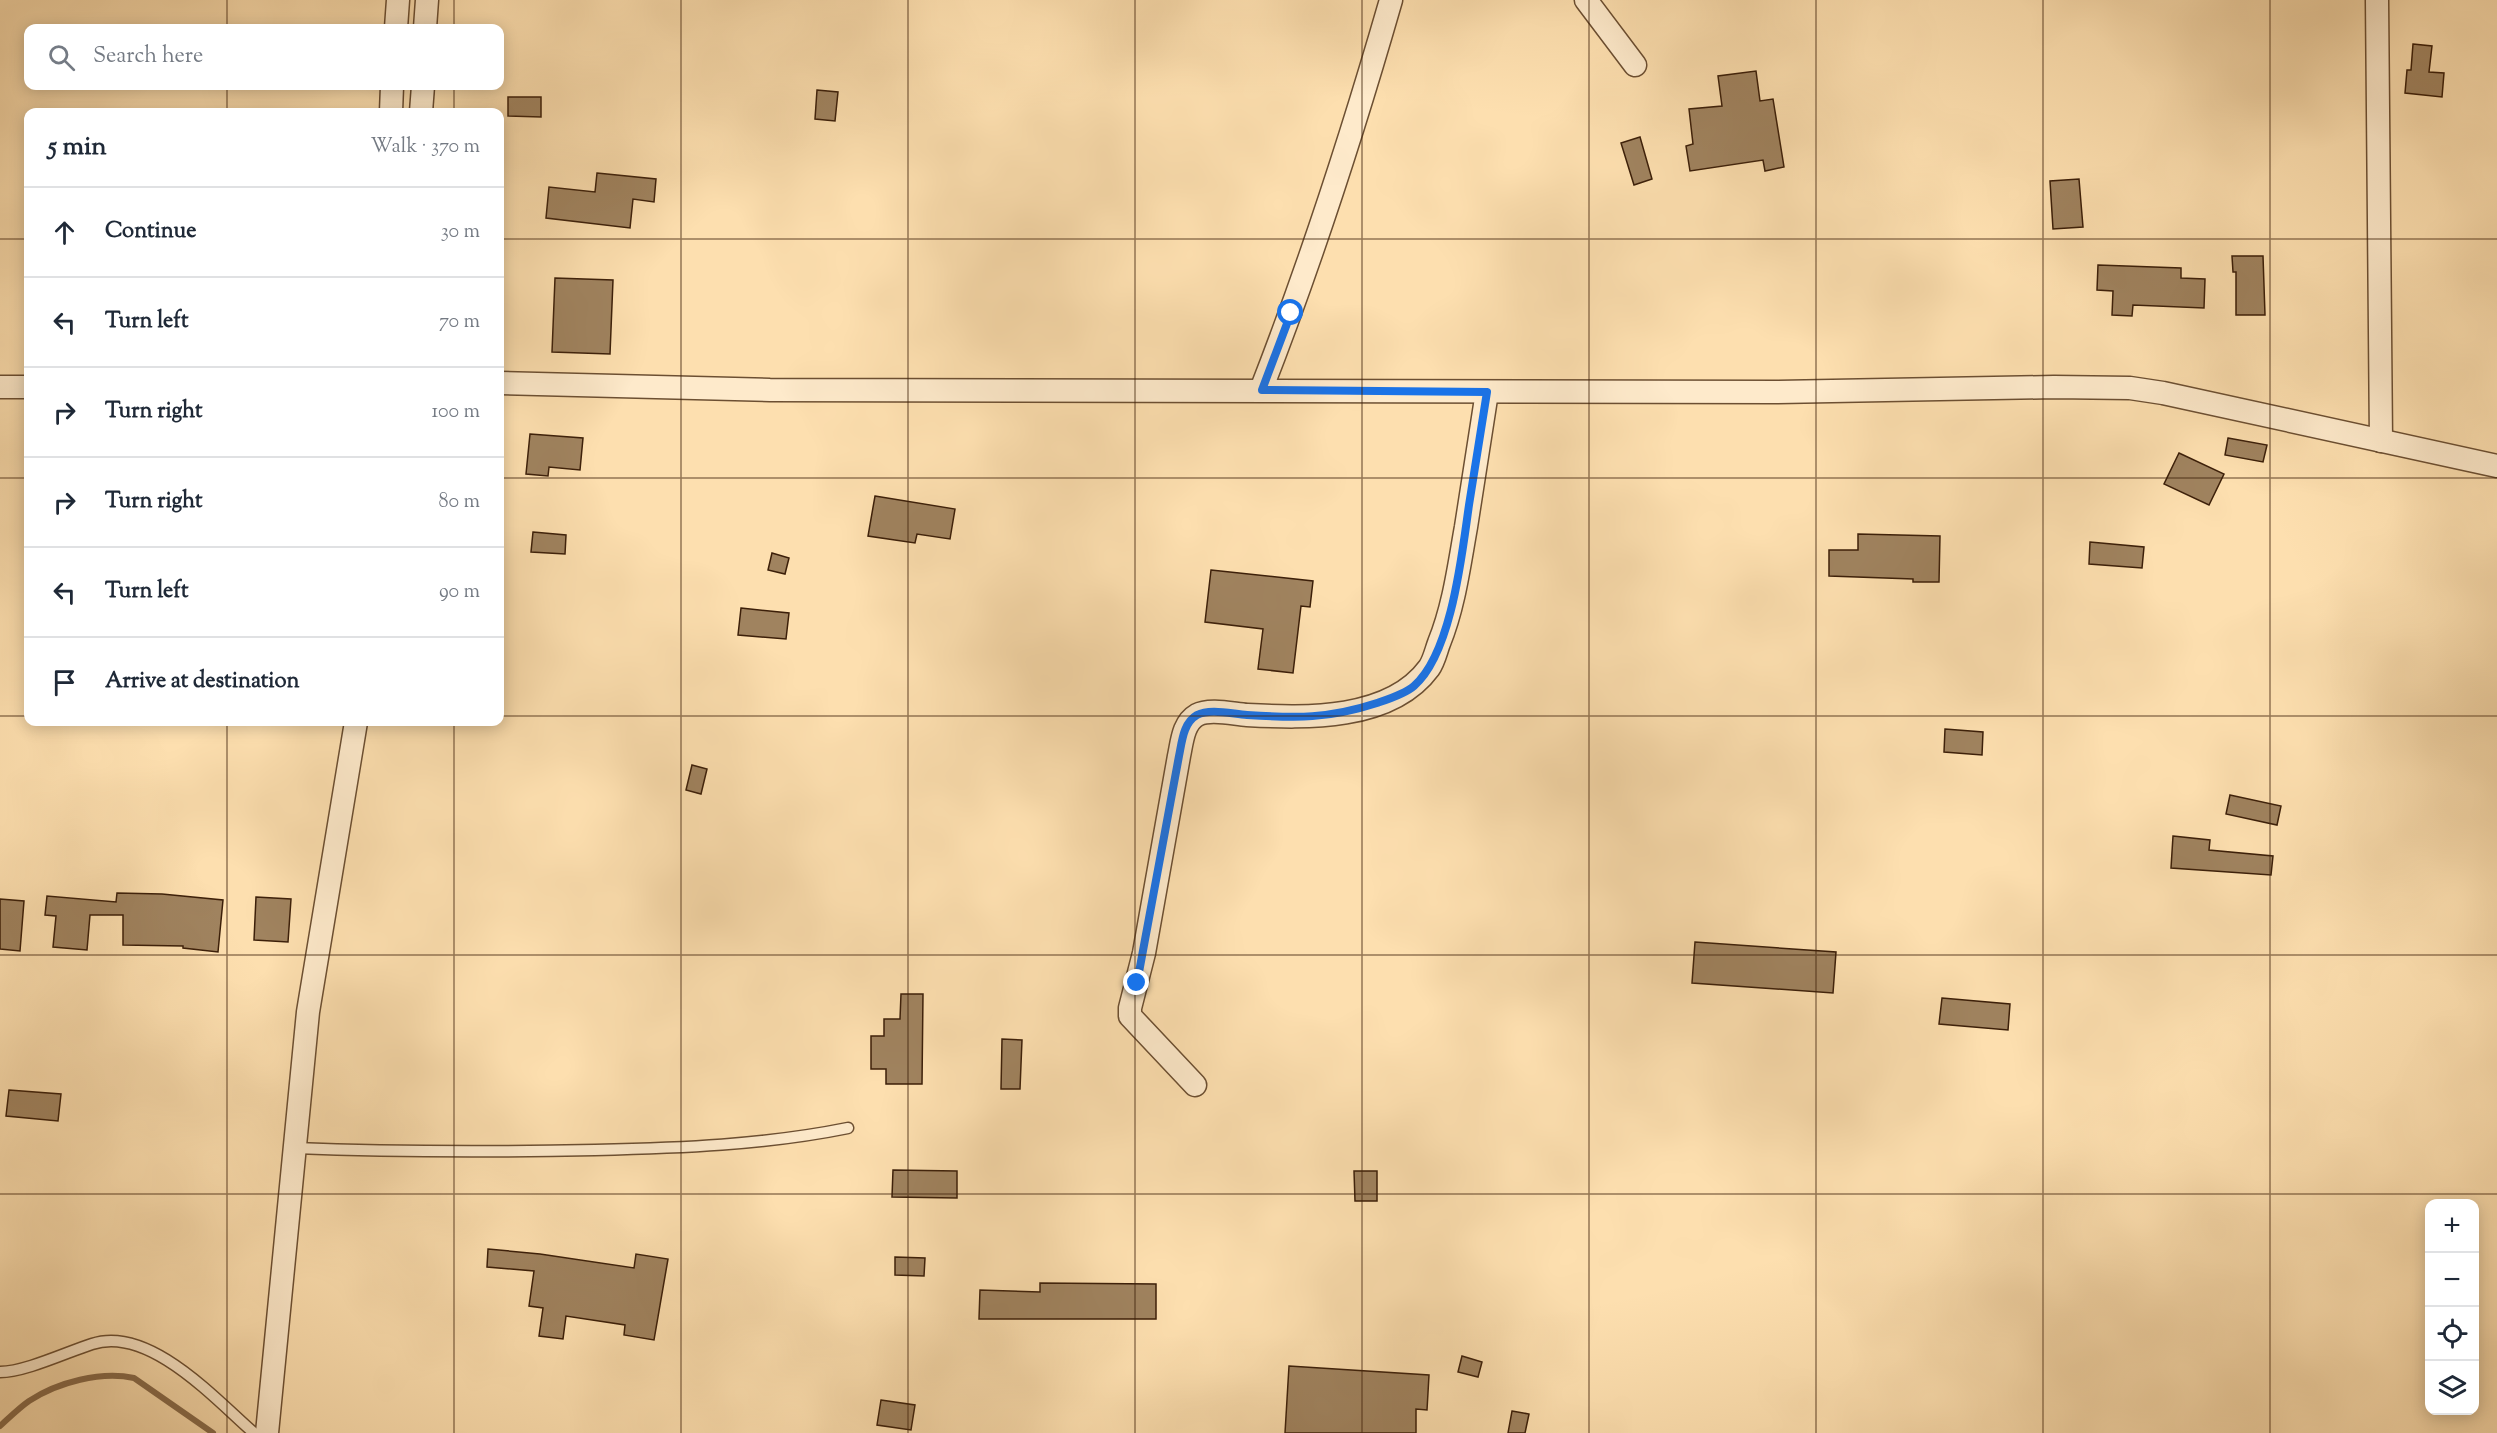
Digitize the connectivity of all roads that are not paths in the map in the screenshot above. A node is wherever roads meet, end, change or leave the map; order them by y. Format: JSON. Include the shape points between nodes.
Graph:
{"nodes":[{"id":1,"x":398,"y":0,"type":"edge"},
{"id":2,"x":427,"y":0,"type":"edge"},
{"id":3,"x":1391,"y":0,"type":"edge"},
{"id":4,"x":1586,"y":0,"type":"edge"},
{"id":5,"x":2377,"y":0,"type":"edge"},
{"id":6,"x":396,"y":24,"type":"edge"},
{"id":7,"x":425,"y":24,"type":"edge"},
{"id":8,"x":1635,"y":65,"type":"dead end"},
{"id":9,"x":392,"y":90,"type":"edge"},
{"id":10,"x":423,"y":90,"type":"edge"},
{"id":11,"x":390,"y":108,"type":"edge"},
{"id":12,"x":421,"y":108,"type":"edge"},
{"id":13,"x":504,"y":383,"type":"edge"},
{"id":14,"x":0,"y":387,"type":"edge"},
{"id":15,"x":24,"y":387,"type":"edge"},
{"id":16,"x":1262,"y":390,"type":"junction"},
{"id":17,"x":1487,"y":392,"type":"junction"},
{"id":18,"x":2381,"y":441,"type":"junction"},
{"id":19,"x":2497,"y":466,"type":"edge"},
{"id":20,"x":356,"y":726,"type":"edge"},
{"id":21,"x":1195,"y":1085,"type":"dead end"},
{"id":22,"x":848,"y":1128,"type":"dead end"},
{"id":23,"x":295,"y":1148,"type":"junction"},
{"id":24,"x":0,"y":1372,"type":"edge"},
{"id":25,"x":254,"y":1433,"type":"edge"},
{"id":26,"x":267,"y":1433,"type":"edge"}],
"edges":[{"from":1,"to":6,"type":"street"},
{"from":2,"to":7,"type":"street"},
{"from":3,"to":16,"type":"street","via":[[1326,210]]},
{"from":4,"to":8,"type":"street"},
{"from":5,"to":18,"type":"street"},
{"from":9,"to":11,"type":"street"},
{"from":10,"to":12,"type":"street"},
{"from":13,"to":16,"type":"street","via":[[770,390]]},
{"from":14,"to":15,"type":"street"},
{"from":16,"to":17,"type":"street"},
{"from":17,"to":18,"type":"street","via":[[2130,388]]},
{"from":17,"to":21,"type":"street","via":[[1449,614],[1431,665],[1414,686],[1390,699],[1323,717],[1211,712],[1197,715],[1188,724],[1130,1016]]},
{"from":18,"to":19,"type":"street"},
{"from":20,"to":23,"type":"street","via":[[308,1012]]},
{"from":22,"to":23,"type":"lane","via":[[769,1142],[685,1148],[424,1152]]},
{"from":23,"to":26,"type":"street"},
{"from":24,"to":25,"type":"lane","via":[[96,1342],[113,1341],[148,1349],[171,1360]]}]}
